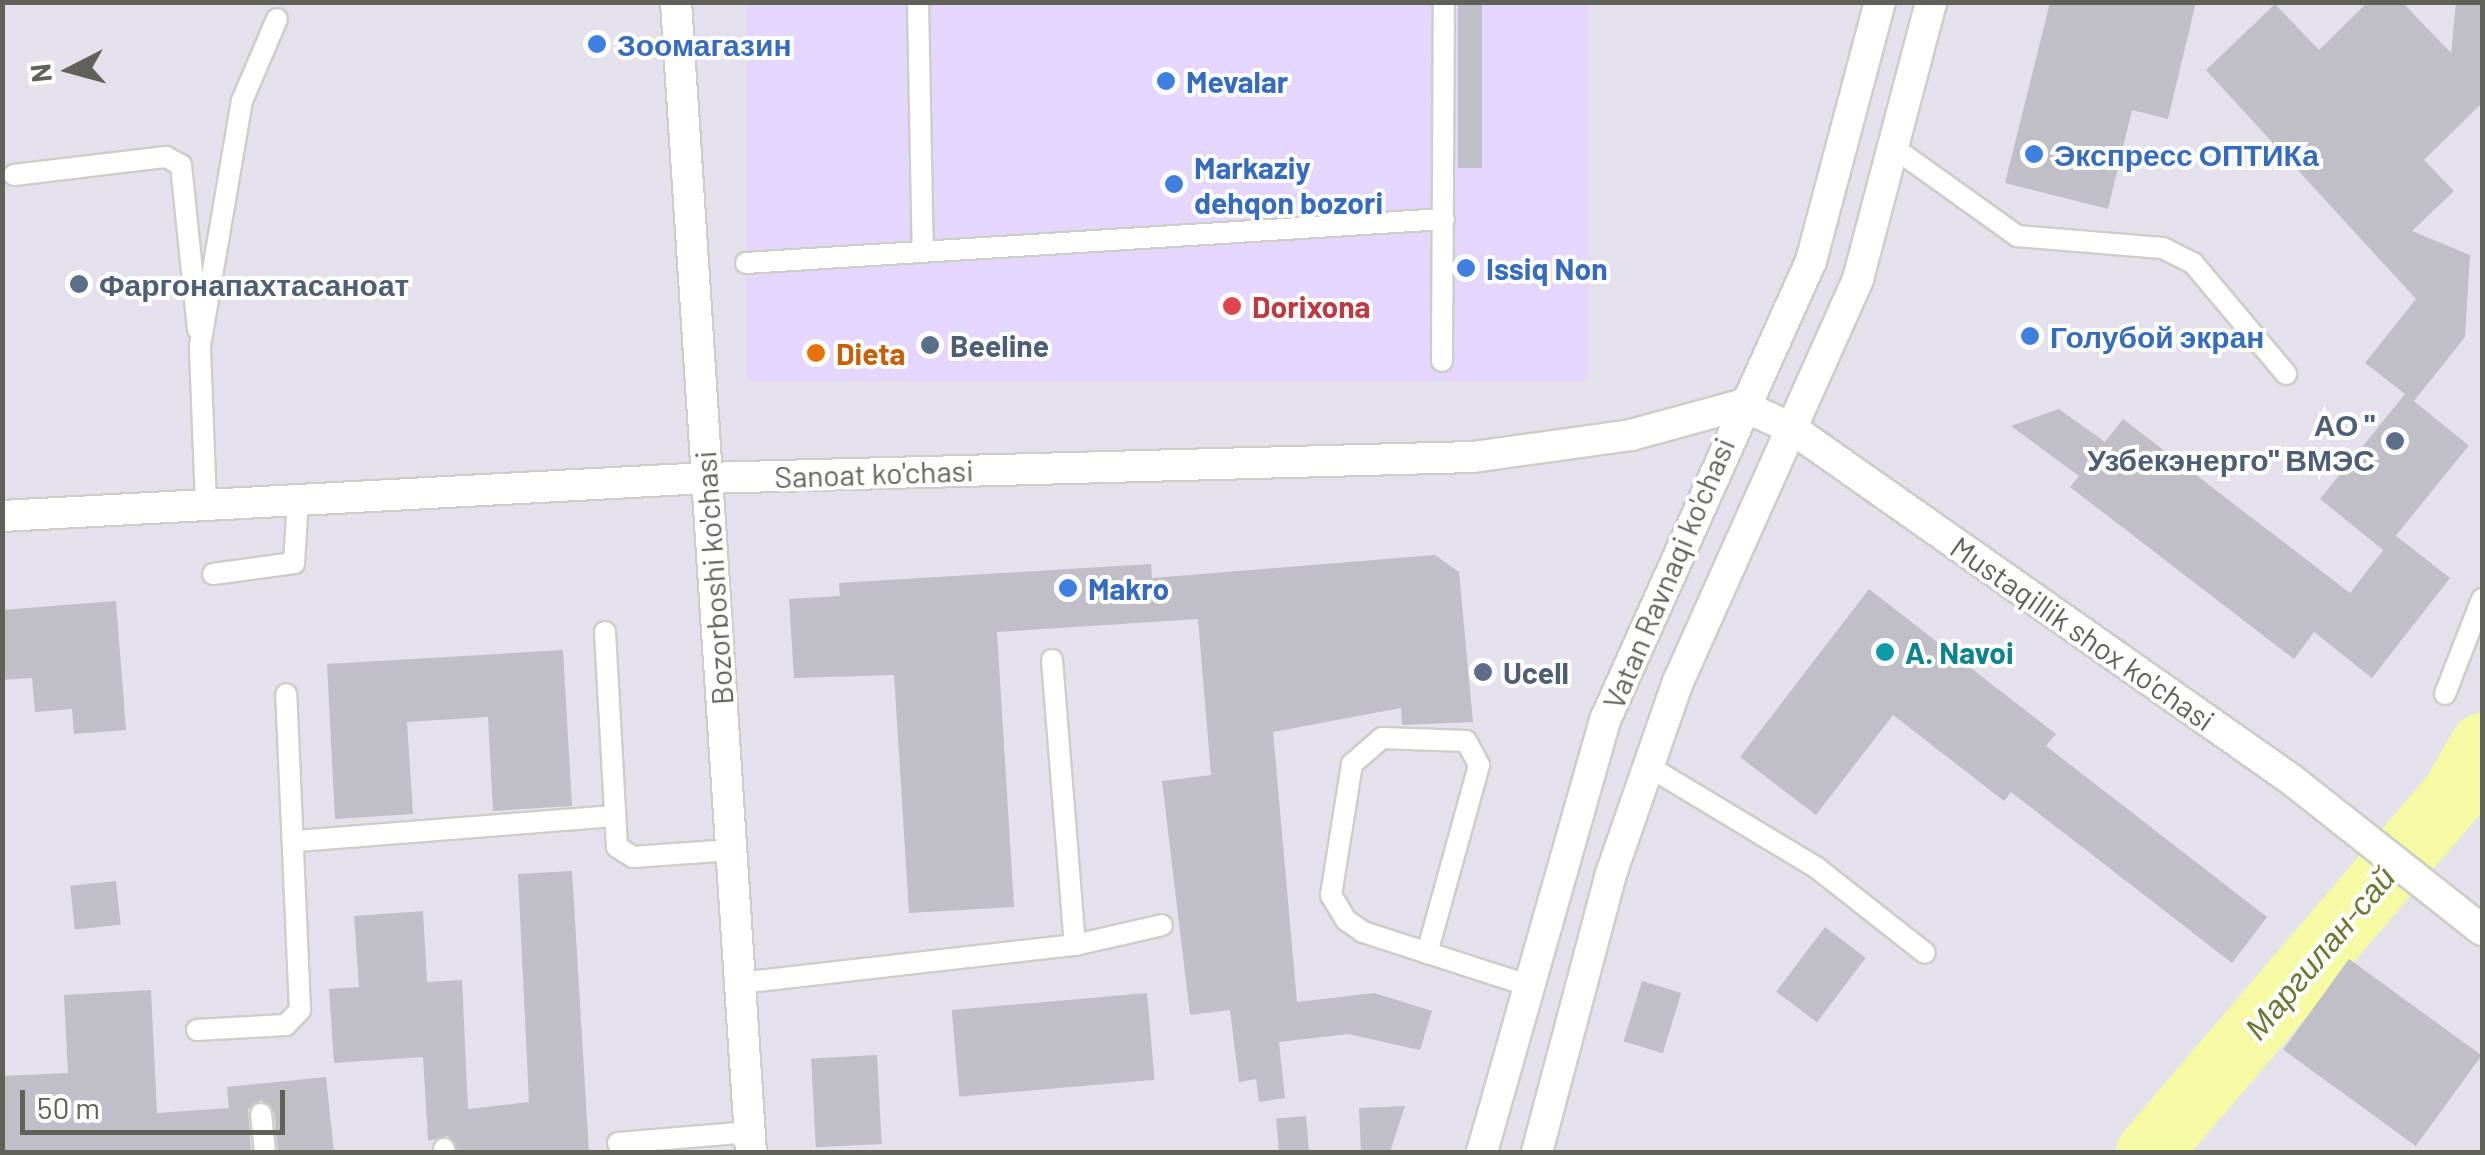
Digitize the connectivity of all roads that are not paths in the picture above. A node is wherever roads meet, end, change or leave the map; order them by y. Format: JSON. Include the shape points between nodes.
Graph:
{"nodes":[{"id":1,"x":676,"y":2,"type":"edge"},
{"id":2,"x":918,"y":2,"type":"edge"},
{"id":3,"x":1444,"y":2,"type":"edge"},
{"id":4,"x":1880,"y":2,"type":"edge"},
{"id":5,"x":1931,"y":2,"type":"edge"},
{"id":6,"x":277,"y":19,"type":"dead end"},
{"id":7,"x":1897,"y":150,"type":"junction"},
{"id":8,"x":14,"y":175,"type":"dead end"},
{"id":9,"x":1444,"y":219,"type":"junction"},
{"id":10,"x":923,"y":252,"type":"junction"},
{"id":11,"x":746,"y":262,"type":"dead end"},
{"id":12,"x":200,"y":346,"type":"junction"},
{"id":13,"x":1442,"y":361,"type":"dead end"},
{"id":14,"x":2286,"y":374,"type":"dead end"},
{"id":15,"x":1741,"y":405,"type":"junction"},
{"id":16,"x":1791,"y":428,"type":"junction"},
{"id":17,"x":706,"y":478,"type":"junction"},
{"id":18,"x":298,"y":500,"type":"junction"},
{"id":19,"x":206,"y":505,"type":"junction"},
{"id":20,"x":2,"y":516,"type":"edge"},
{"id":21,"x":213,"y":574,"type":"dead end"},
{"id":22,"x":2482,"y":599,"type":"edge"},
{"id":23,"x":605,"y":632,"type":"dead end"},
{"id":24,"x":1052,"y":660,"type":"dead end"},
{"id":25,"x":286,"y":694,"type":"dead end"},
{"id":26,"x":2445,"y":694,"type":"dead end"},
{"id":27,"x":1648,"y":766,"type":"junction"},
{"id":28,"x":614,"y":816,"type":"junction"},
{"id":29,"x":297,"y":841,"type":"junction"},
{"id":30,"x":731,"y":850,"type":"junction"},
{"id":31,"x":1162,"y":926,"type":"dead end"},
{"id":32,"x":2482,"y":930,"type":"edge"},
{"id":33,"x":1075,"y":946,"type":"junction"},
{"id":34,"x":1427,"y":952,"type":"junction"},
{"id":35,"x":1925,"y":953,"type":"dead end"},
{"id":36,"x":740,"y":983,"type":"junction"},
{"id":37,"x":1527,"y":985,"type":"junction"},
{"id":38,"x":197,"y":1030,"type":"dead end"},
{"id":39,"x":262,"y":1114,"type":"dead end"},
{"id":40,"x":751,"y":1142,"type":"edge"},
{"id":41,"x":618,"y":1143,"type":"dead end"},
{"id":42,"x":265,"y":1152,"type":"edge"},
{"id":43,"x":1482,"y":1152,"type":"edge"},
{"id":44,"x":1537,"y":1152,"type":"edge"}],
"edges":[{"from":1,"to":17,"type":"main road","name":"Bozorboshi ko'chasi"},
{"from":2,"to":10,"type":"lane"},
{"from":3,"to":9,"type":"lane"},
{"from":4,"to":15,"type":"main road","name":"Vatan Ravnaqi ko'chasi","via":[[1811,261]]},
{"from":5,"to":7,"type":"main road","name":"Vatan Ravnaqi ko'chasi"},
{"from":6,"to":12,"type":"lane","via":[[242,101]]},
{"from":7,"to":14,"type":"lane","via":[[2017,236],[2163,248],[2193,264]]},
{"from":7,"to":16,"type":"main road","name":"Vatan Ravnaqi ko'chasi","via":[[1858,279]]},
{"from":8,"to":12,"type":"lane","via":[[166,158],[181,164]]},
{"from":9,"to":10,"type":"lane"},
{"from":9,"to":13,"type":"lane"},
{"from":10,"to":11,"type":"lane"},
{"from":12,"to":19,"type":"lane"},
{"from":15,"to":16,"type":"main road","name":"Mustaqillik shox ko'chasi"},
{"from":15,"to":17,"type":"main road","name":"Sanoat ko'chasi","via":[[1630,435],[1472,457]]},
{"from":15,"to":37,"type":"main road","name":"Vatan Ravnaqi ko'chasi","via":[[1606,718]]},
{"from":16,"to":27,"type":"main road","name":"Vatan Ravnaqi ko'chasi","via":[[1710,600]]},
{"from":16,"to":32,"type":"main road","name":"Mustaqillik shox ko'chasi"},
{"from":17,"to":18,"type":"main road","name":"Sanoat ko'chasi"},
{"from":17,"to":30,"type":"main road","name":"Bozorboshi ko'chasi"},
{"from":18,"to":19,"type":"main road","name":"Sanoat ko'chasi"},
{"from":18,"to":21,"type":"lane","via":[[294,563]]},
{"from":19,"to":20,"type":"main road","name":"Sanoat ko'chasi"},
{"from":22,"to":26,"type":"lane"},
{"from":23,"to":28,"type":"lane"},
{"from":24,"to":33,"type":"lane"},
{"from":25,"to":29,"type":"lane"},
{"from":27,"to":35,"type":"lane","via":[[1817,868]]},
{"from":27,"to":44,"type":"main road","name":"Vatan Ravnaqi ko'chasi"},
{"from":28,"to":29,"type":"lane"},
{"from":28,"to":30,"type":"lane","via":[[623,856]]},
{"from":29,"to":38,"type":"lane","via":[[300,1010],[286,1025]]},
{"from":30,"to":36,"type":"main road","name":"Bozorboshi ko'chasi"},
{"from":31,"to":33,"type":"lane"},
{"from":33,"to":36,"type":"lane"},
{"from":34,"to":34,"type":"lane","via":[[1364,932],[1331,895],[1352,764],[1382,738],[1466,742],[1479,764]]},
{"from":34,"to":37,"type":"lane"},
{"from":36,"to":40,"type":"main road","name":"Bozorboshi ko'chasi"},
{"from":37,"to":43,"type":"main road","name":"Vatan Ravnaqi ko'chasi"},
{"from":39,"to":42,"type":"lane"},
{"from":40,"to":41,"type":"lane"}]}
